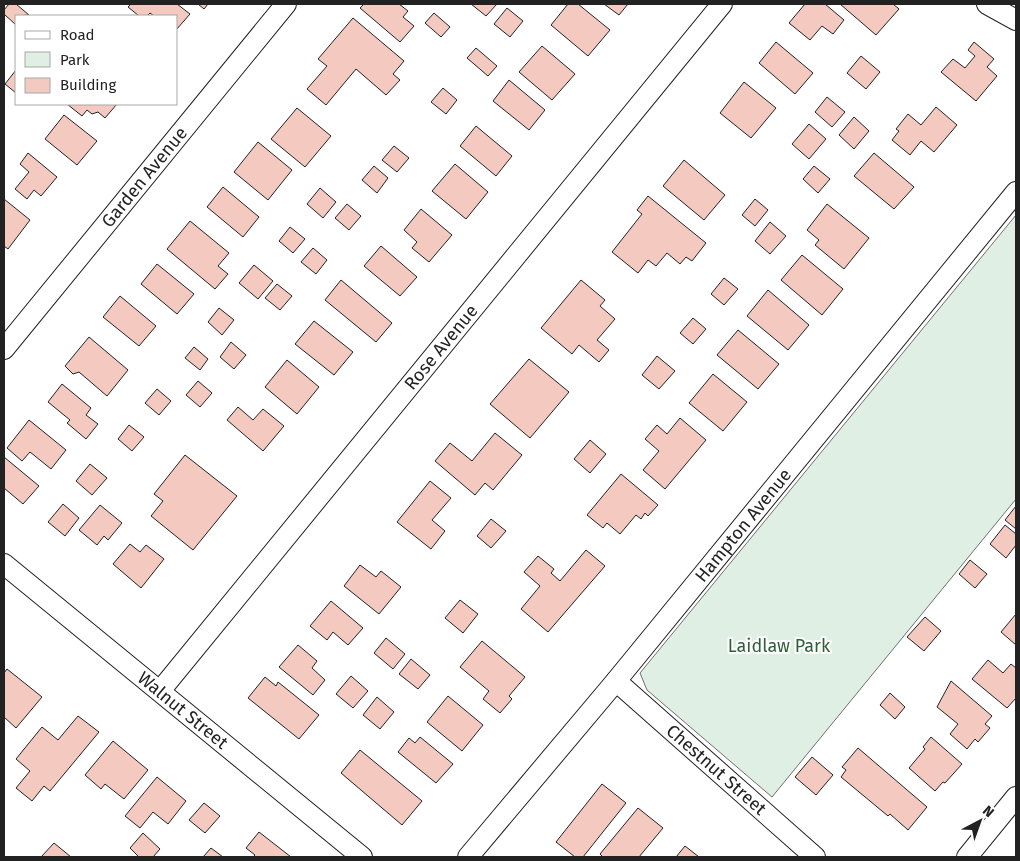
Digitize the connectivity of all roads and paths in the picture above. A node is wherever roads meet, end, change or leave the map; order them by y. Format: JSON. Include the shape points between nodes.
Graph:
{"nodes":[{"id":1,"x":286,"y":4,"type":"edge"},
{"id":2,"x":722,"y":4,"type":"edge"},
{"id":3,"x":987,"y":4,"type":"edge"},
{"id":4,"x":1016,"y":20,"type":"edge"},
{"id":5,"x":1016,"y":192,"type":"edge"},
{"id":6,"x":4,"y":349,"type":"edge"},
{"id":7,"x":4,"y":564,"type":"edge"},
{"id":8,"x":616,"y":681,"type":"junction"},
{"id":9,"x":160,"y":691,"type":"junction"},
{"id":10,"x":1016,"y":797,"type":"edge"},
{"id":11,"x":362,"y":857,"type":"edge"},
{"id":12,"x":468,"y":857,"type":"edge"},
{"id":13,"x":815,"y":857,"type":"edge"},
{"id":14,"x":967,"y":857,"type":"edge"}],
"edges":[{"from":1,"to":6,"type":"street","name":"Garden Avenue"},
{"from":2,"to":9,"type":"street","name":"Rose Avenue"},
{"from":3,"to":4,"type":"street"},
{"from":5,"to":8,"type":"street","name":"Hampton Avenue"},
{"from":7,"to":9,"type":"street","name":"Walnut Street"},
{"from":8,"to":12,"type":"street","name":"Hampton Avenue"},
{"from":8,"to":13,"type":"street","name":"Chestnut Street"},
{"from":9,"to":11,"type":"street","name":"Walnut Street"},
{"from":10,"to":14,"type":"street"}]}
